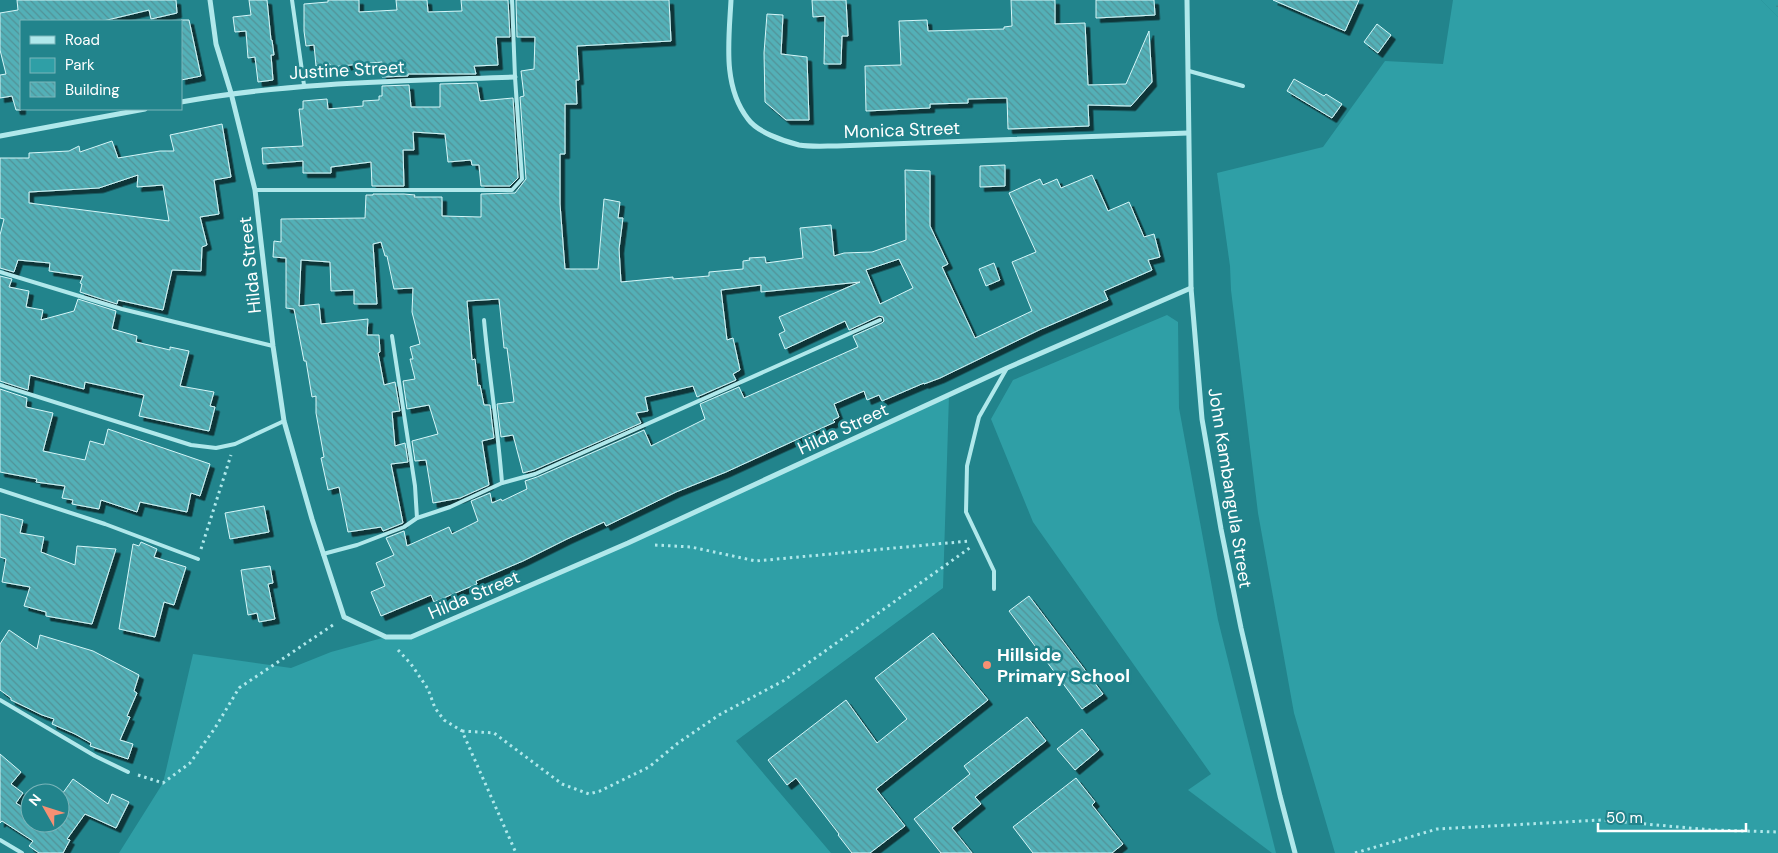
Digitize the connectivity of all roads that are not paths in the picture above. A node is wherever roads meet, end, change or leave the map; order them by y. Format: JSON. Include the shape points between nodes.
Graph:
{"nodes":[{"id":1,"x":210,"y":0,"type":"edge"},
{"id":2,"x":292,"y":0,"type":"edge"},
{"id":3,"x":512,"y":0,"type":"edge"},
{"id":4,"x":731,"y":0,"type":"edge"},
{"id":5,"x":1187,"y":0,"type":"edge"},
{"id":6,"x":1189,"y":71,"type":"junction"},
{"id":7,"x":515,"y":77,"type":"junction"},
{"id":8,"x":304,"y":85,"type":"junction"},
{"id":9,"x":1243,"y":86,"type":"dead end"},
{"id":10,"x":231,"y":93,"type":"junction"},
{"id":11,"x":182,"y":102,"type":"edge"},
{"id":12,"x":140,"y":110,"type":"edge"},
{"id":13,"x":1188,"y":133,"type":"junction"},
{"id":14,"x":0,"y":136,"type":"edge"},
{"id":15,"x":256,"y":190,"type":"junction"},
{"id":16,"x":0,"y":272,"type":"edge"},
{"id":17,"x":1191,"y":288,"type":"junction"},
{"id":18,"x":484,"y":320,"type":"dead end"},
{"id":19,"x":880,"y":320,"type":"dead end"},
{"id":20,"x":392,"y":336,"type":"dead end"},
{"id":21,"x":273,"y":346,"type":"junction"},
{"id":22,"x":1007,"y":368,"type":"junction"},
{"id":23,"x":0,"y":385,"type":"edge"},
{"id":24,"x":284,"y":421,"type":"junction"},
{"id":25,"x":502,"y":483,"type":"junction"},
{"id":26,"x":0,"y":490,"type":"edge"},
{"id":27,"x":417,"y":518,"type":"junction"},
{"id":28,"x":323,"y":554,"type":"junction"},
{"id":29,"x":198,"y":559,"type":"road end"},
{"id":30,"x":994,"y":589,"type":"dead end"},
{"id":31,"x":0,"y":700,"type":"edge"},
{"id":32,"x":128,"y":772,"type":"road end"},
{"id":33,"x":0,"y":840,"type":"edge"},
{"id":34,"x":22,"y":853,"type":"edge"},
{"id":35,"x":1295,"y":853,"type":"edge"}],
"edges":[{"from":1,"to":10,"type":"street","name":"Hilda Street","via":[[216,44]]},
{"from":2,"to":8,"type":"lane"},
{"from":3,"to":7,"type":"lane"},
{"from":4,"to":13,"type":"street","name":"Monica Street","via":[[728,42],[732,90],[748,120],[768,135],[800,145]]},
{"from":5,"to":6,"type":"street","name":"John Kambangula Street"},
{"from":6,"to":9,"type":"lane"},
{"from":6,"to":13,"type":"street","name":"John Kambangula Street"},
{"from":7,"to":8,"type":"street","name":"Justine Street"},
{"from":7,"to":15,"type":"lane","via":[[522,179],[512,190]]},
{"from":8,"to":10,"type":"street","name":"Justine Street"},
{"from":10,"to":11,"type":"street","name":"Justine Street"},
{"from":10,"to":15,"type":"street","name":"Hilda Street"},
{"from":12,"to":14,"type":"street"},
{"from":13,"to":17,"type":"street","name":"John Kambangula Street"},
{"from":15,"to":21,"type":"street","name":"Hilda Street"},
{"from":16,"to":21,"type":"lane","via":[[122,309]]},
{"from":17,"to":22,"type":"street","name":"Hilda Street"},
{"from":17,"to":35,"type":"street","name":"John Kambangula Street","via":[[1202,419],[1221,529],[1245,647]]},
{"from":18,"to":25,"type":"lane"},
{"from":19,"to":25,"type":"lane","via":[[571,459]]},
{"from":20,"to":27,"type":"lane"},
{"from":21,"to":24,"type":"street","name":"Hilda Street"},
{"from":22,"to":28,"type":"street","name":"Hilda Street","via":[[628,543],[411,637],[386,637],[344,617]]},
{"from":22,"to":30,"type":"lane","via":[[979,417],[967,466],[966,512],[994,571]]},
{"from":23,"to":24,"type":"lane","via":[[191,445],[216,448],[235,444]]},
{"from":24,"to":28,"type":"street","name":"Hilda Street"},
{"from":25,"to":27,"type":"lane","via":[[450,508]]},
{"from":26,"to":29,"type":"lane"},
{"from":27,"to":28,"type":"lane","via":[[404,527]]},
{"from":31,"to":32,"type":"lane","via":[[94,756]]},
{"from":33,"to":34,"type":"lane"}]}
